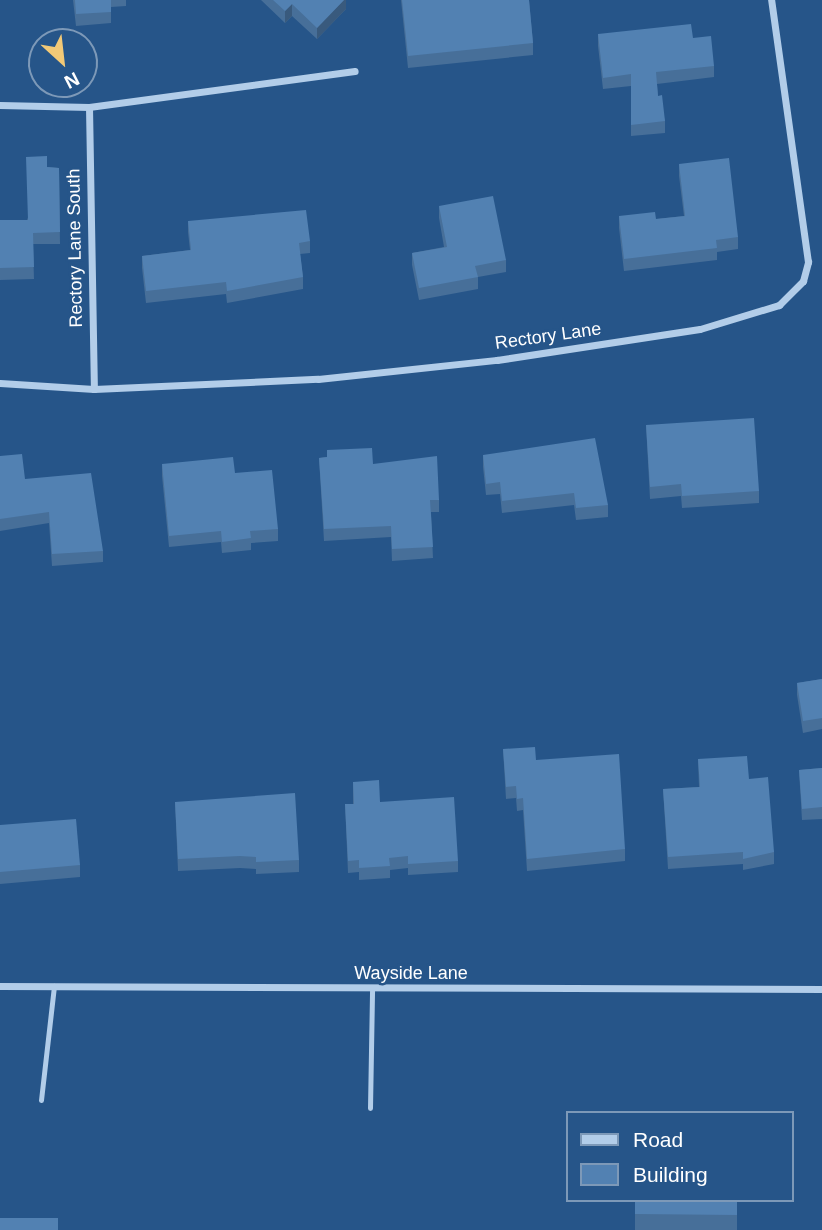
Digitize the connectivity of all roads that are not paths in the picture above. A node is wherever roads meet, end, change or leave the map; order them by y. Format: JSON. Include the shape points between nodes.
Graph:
{"nodes":[{"id":1,"x":771,"y":0,"type":"edge"},
{"id":2,"x":355,"y":71,"type":"dead end"},
{"id":3,"x":0,"y":105,"type":"edge"},
{"id":4,"x":89,"y":107,"type":"junction"},
{"id":5,"x":0,"y":383,"type":"edge"},
{"id":6,"x":93,"y":389,"type":"junction"},
{"id":7,"x":0,"y":986,"type":"edge"},
{"id":8,"x":54,"y":986,"type":"junction"},
{"id":9,"x":372,"y":988,"type":"junction"},
{"id":10,"x":822,"y":989,"type":"edge"},
{"id":11,"x":41,"y":1100,"type":"dead end"},
{"id":12,"x":370,"y":1108,"type":"dead end"}],
"edges":[{"from":1,"to":6,"type":"street","name":"Rectory Lane","via":[[808,262],[803,281],[779,305],[701,329],[497,360],[318,379]]},
{"from":2,"to":4,"type":"street"},
{"from":3,"to":4,"type":"street"},
{"from":4,"to":6,"type":"street","name":"Rectory Lane South"},
{"from":5,"to":6,"type":"street","name":"Rectory Lane"},
{"from":7,"to":8,"type":"street","name":"Wayside Lane"},
{"from":8,"to":9,"type":"street","name":"Wayside Lane"},
{"from":8,"to":11,"type":"lane"},
{"from":9,"to":10,"type":"street","name":"Wayside Lane"},
{"from":9,"to":12,"type":"lane"}]}
